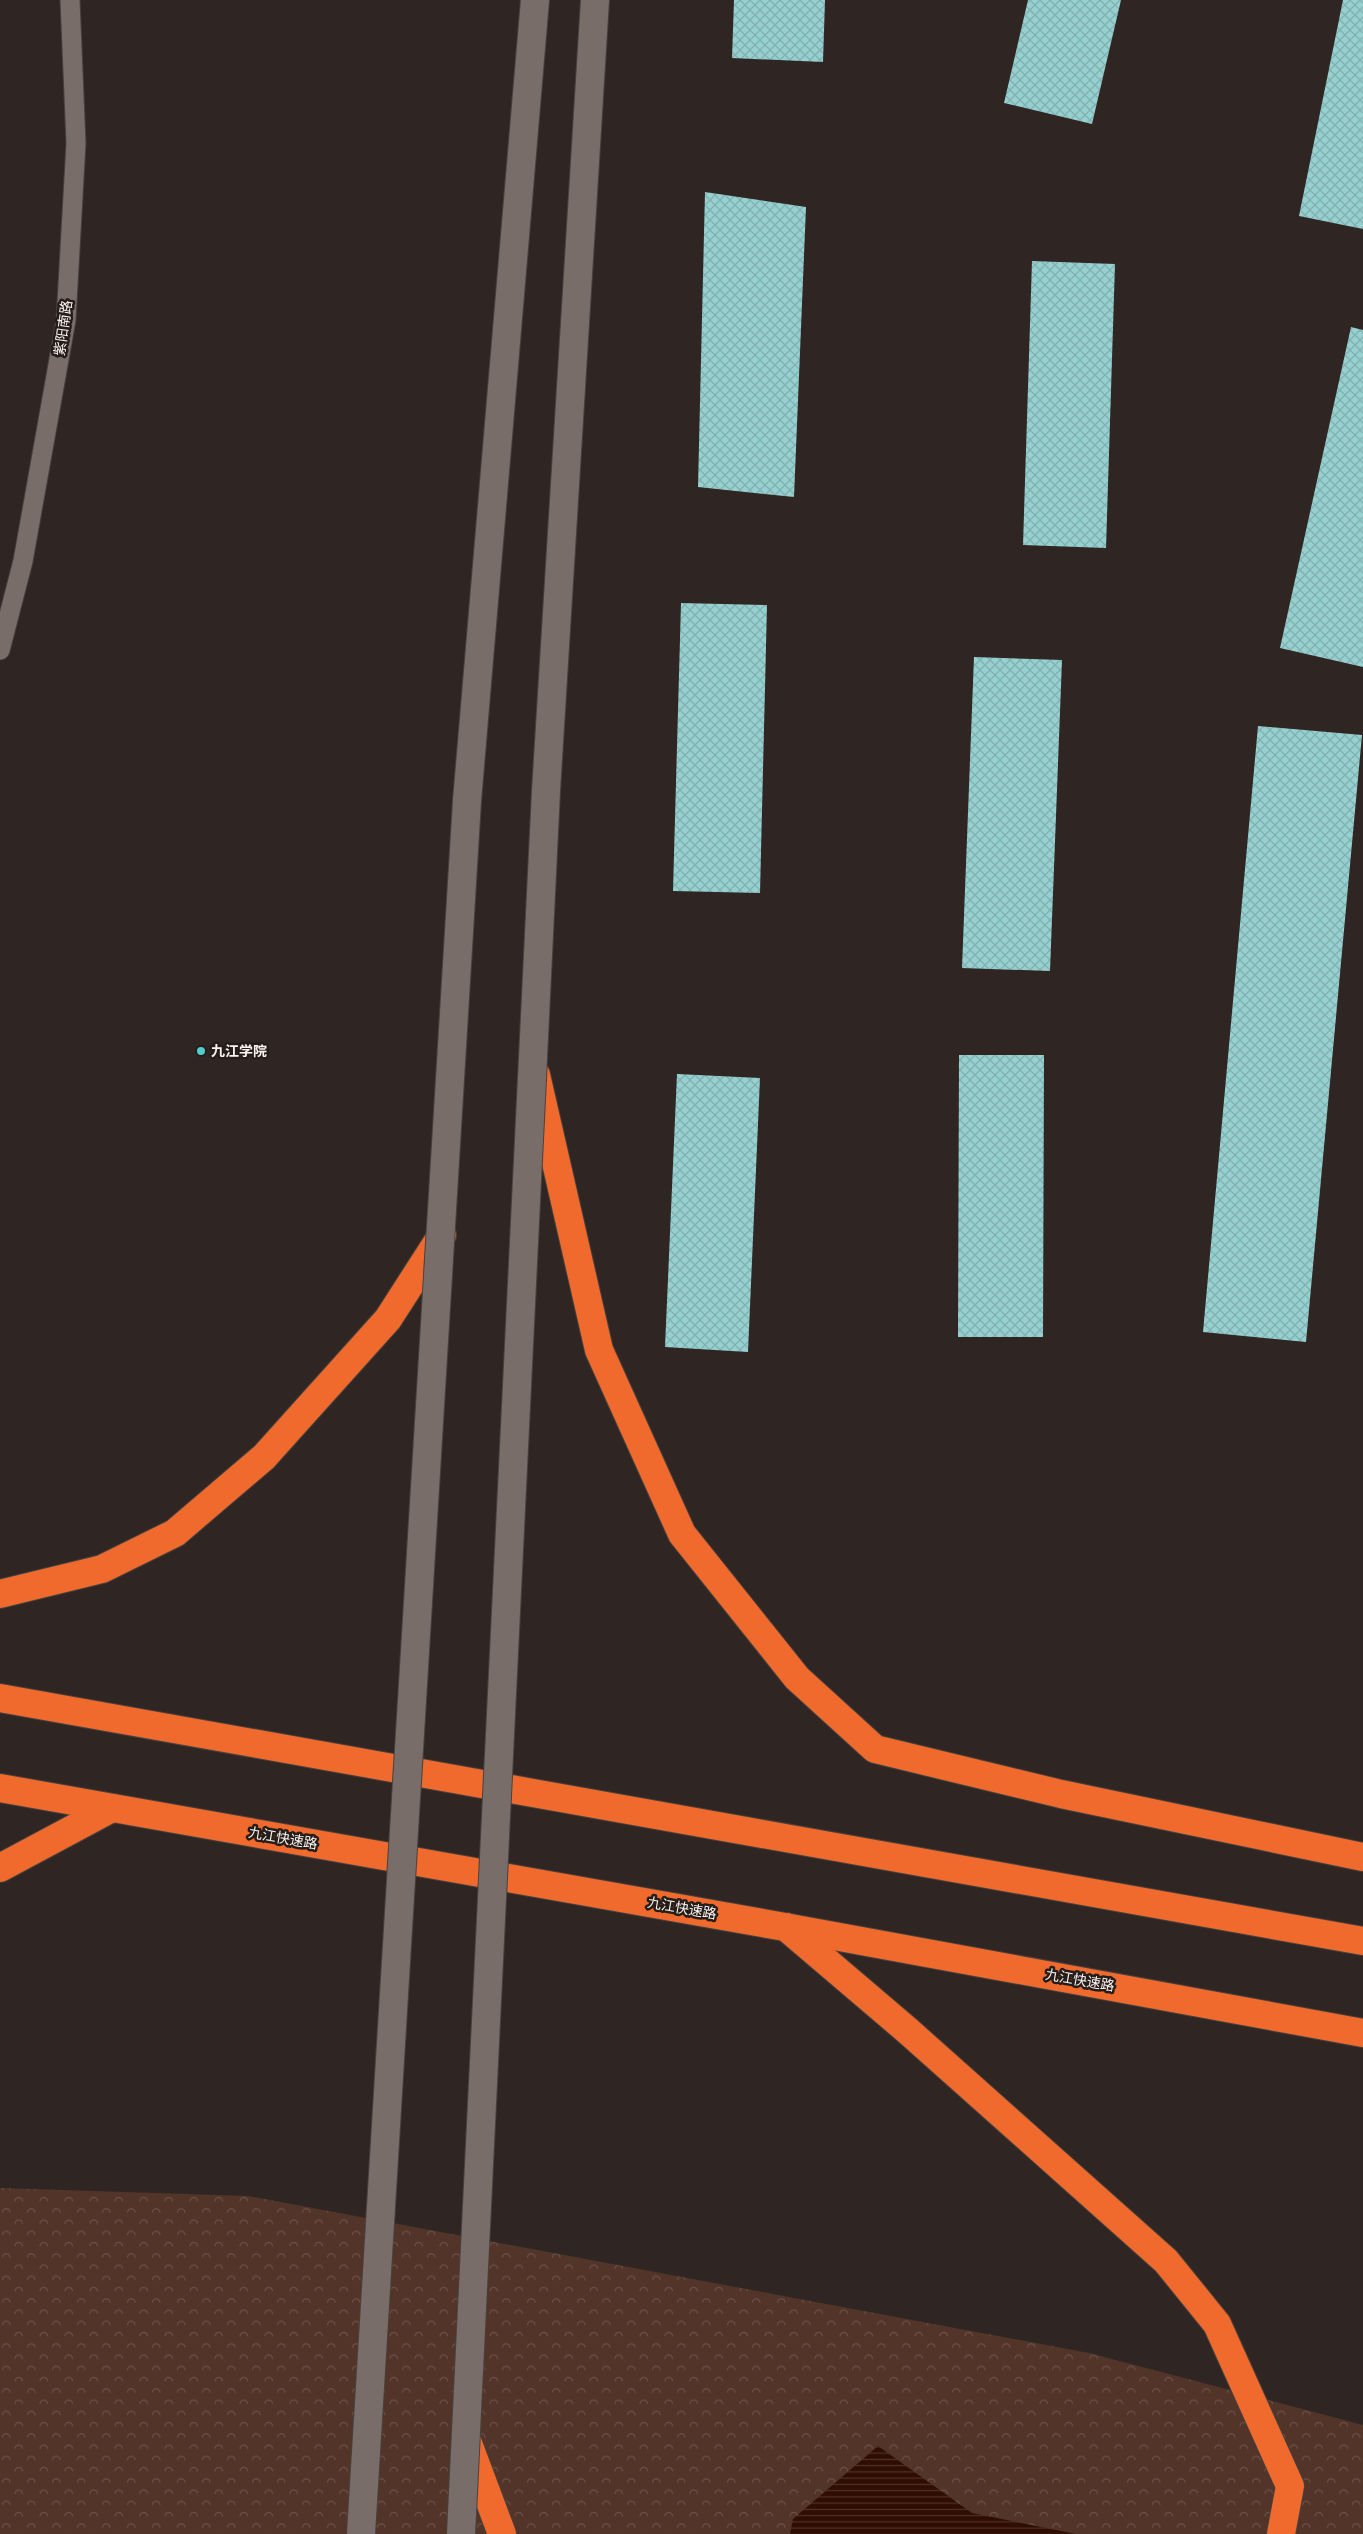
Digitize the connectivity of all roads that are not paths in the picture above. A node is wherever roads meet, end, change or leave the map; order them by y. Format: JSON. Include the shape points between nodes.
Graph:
{"nodes":[{"id":1,"x":70,"y":0,"type":"edge"},
{"id":2,"x":536,"y":0,"type":"edge"},
{"id":3,"x":596,"y":0,"type":"edge"},
{"id":4,"x":0,"y":650,"type":"edge"},
{"id":5,"x":532,"y":1060,"type":"junction"},
{"id":6,"x":442,"y":1235,"type":"junction"},
{"id":7,"x":0,"y":1594,"type":"edge"},
{"id":8,"x":0,"y":1698,"type":"edge"},
{"id":9,"x":0,"y":1788,"type":"edge"},
{"id":10,"x":112,"y":1808,"type":"junction"},
{"id":11,"x":1363,"y":1857,"type":"edge"},
{"id":12,"x":0,"y":1868,"type":"edge"},
{"id":13,"x":785,"y":1926,"type":"junction"},
{"id":14,"x":1363,"y":1940,"type":"edge"},
{"id":15,"x":1363,"y":2033,"type":"edge"},
{"id":16,"x":466,"y":2438,"type":"junction"},
{"id":17,"x":361,"y":2534,"type":"edge"},
{"id":18,"x":461,"y":2534,"type":"edge"},
{"id":19,"x":502,"y":2534,"type":"edge"},
{"id":20,"x":1281,"y":2534,"type":"edge"}],
"edges":[{"from":1,"to":4,"type":"lane","name":"紫阳南路","via":[[76,142],[66,320],[23,561]]},
{"from":2,"to":6,"type":"street","bridge":true,"via":[[467,801]]},
{"from":3,"to":5,"type":"street","bridge":true},
{"from":5,"to":11,"type":"highway","via":[[599,1350],[682,1534],[797,1678],[875,1749],[1061,1794]]},
{"from":5,"to":16,"type":"street","bridge":true},
{"from":6,"to":7,"type":"highway","via":[[388,1319],[264,1457],[176,1533],[102,1570]]},
{"from":6,"to":17,"type":"street","bridge":true},
{"from":8,"to":14,"type":"highway"},
{"from":9,"to":10,"type":"highway","name":"九江快速路"},
{"from":10,"to":12,"type":"highway"},
{"from":10,"to":13,"type":"highway","name":"九江快速路"},
{"from":13,"to":15,"type":"highway","name":"九江快速路"},
{"from":13,"to":20,"type":"highway","via":[[1166,2261],[1206,2310],[1217,2324],[1290,2486]]},
{"from":16,"to":18,"type":"street","bridge":true},
{"from":16,"to":19,"type":"highway"}]}
